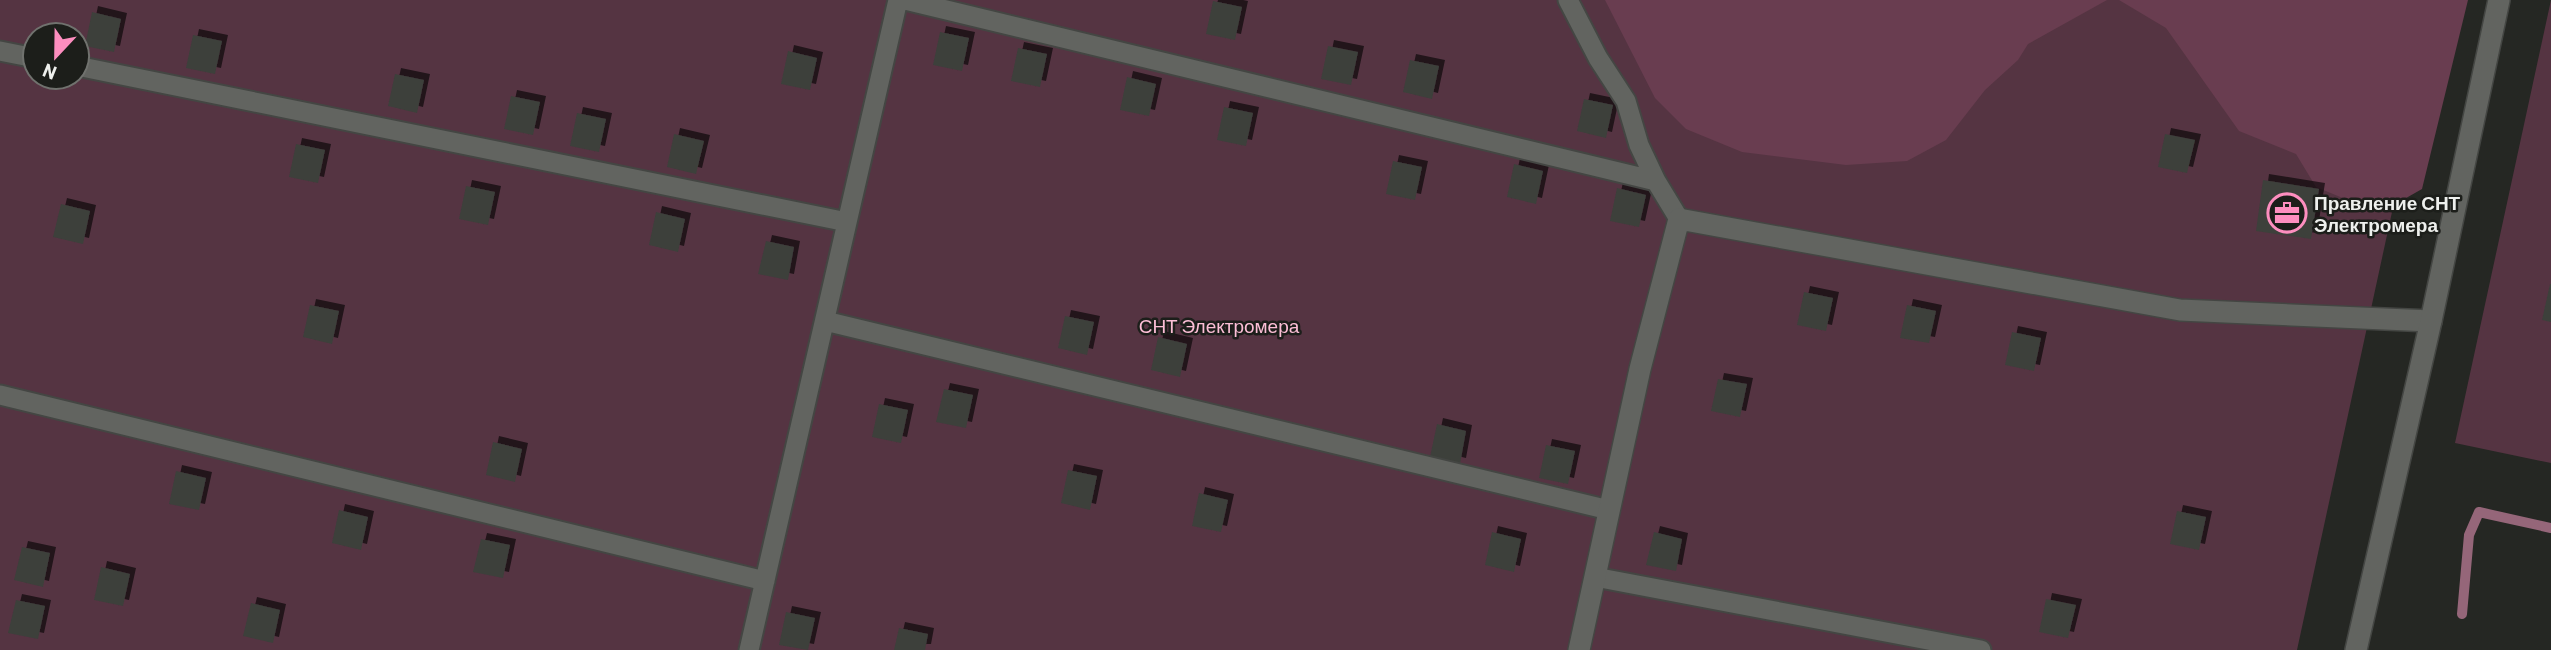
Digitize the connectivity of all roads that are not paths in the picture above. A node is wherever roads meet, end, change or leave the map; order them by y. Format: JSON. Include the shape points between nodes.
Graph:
{"nodes":[{"id":1,"x":898,"y":0,"type":"edge"},
{"id":2,"x":905,"y":0,"type":"edge"},
{"id":3,"x":1568,"y":0,"type":"edge"},
{"id":4,"x":2499,"y":0,"type":"edge"},
{"id":5,"x":0,"y":51,"type":"edge"},
{"id":6,"x":21,"y":55,"type":"edge"},
{"id":7,"x":91,"y":69,"type":"edge"},
{"id":8,"x":1656,"y":181,"type":"junction"},
{"id":9,"x":1679,"y":219,"type":"junction"},
{"id":10,"x":847,"y":222,"type":"junction"},
{"id":11,"x":825,"y":321,"type":"junction"},
{"id":12,"x":2431,"y":321,"type":"junction"},
{"id":13,"x":0,"y":395,"type":"edge"},
{"id":14,"x":1609,"y":510,"type":"junction"},
{"id":15,"x":1595,"y":577,"type":"junction"},
{"id":16,"x":765,"y":581,"type":"junction"},
{"id":17,"x":749,"y":650,"type":"edge"},
{"id":18,"x":1579,"y":650,"type":"edge"},
{"id":19,"x":1981,"y":650,"type":"edge"},
{"id":20,"x":2356,"y":650,"type":"edge"}],
"edges":[{"from":1,"to":10,"type":"lane"},
{"from":2,"to":8,"type":"lane"},
{"from":3,"to":8,"type":"lane","via":[[1626,101]]},
{"from":4,"to":12,"type":"street"},
{"from":5,"to":6,"type":"lane"},
{"from":7,"to":10,"type":"lane"},
{"from":8,"to":9,"type":"lane"},
{"from":9,"to":12,"type":"street","via":[[2180,310]]},
{"from":9,"to":14,"type":"street"},
{"from":10,"to":11,"type":"lane"},
{"from":11,"to":14,"type":"lane"},
{"from":11,"to":16,"type":"lane"},
{"from":12,"to":20,"type":"street"},
{"from":13,"to":16,"type":"lane"},
{"from":14,"to":15,"type":"street"},
{"from":15,"to":18,"type":"street"},
{"from":15,"to":19,"type":"lane"},
{"from":16,"to":17,"type":"lane"}]}
